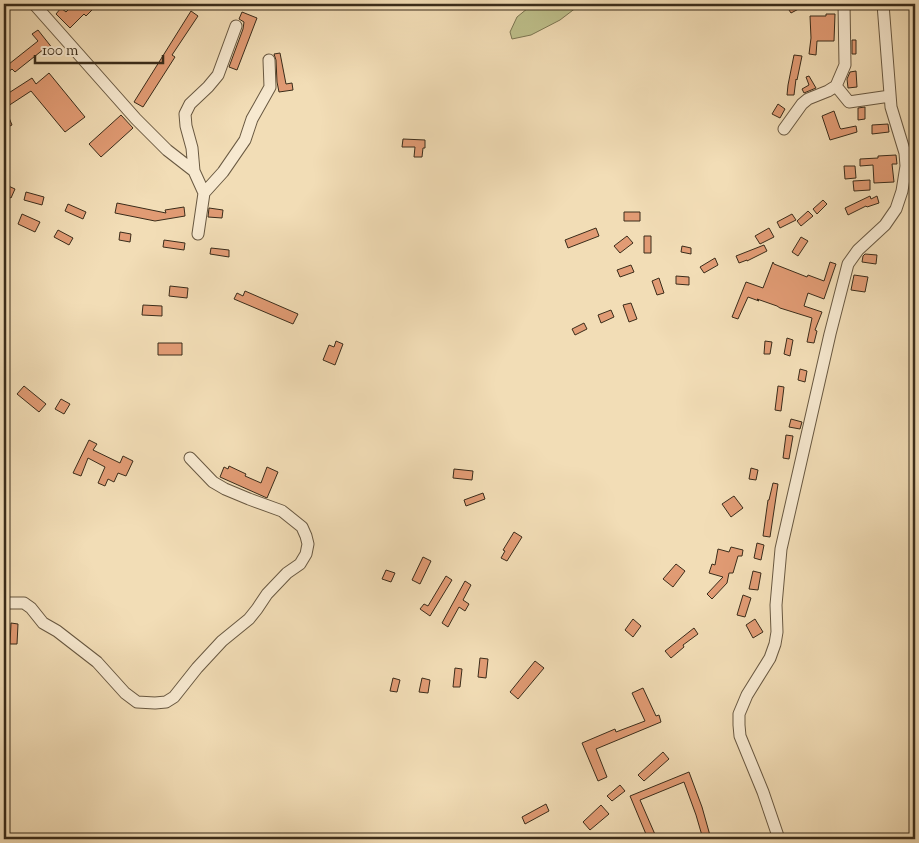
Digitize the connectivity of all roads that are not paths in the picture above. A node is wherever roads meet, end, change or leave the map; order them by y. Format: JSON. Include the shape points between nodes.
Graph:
{"nodes":[{"id":1,"x":34,"y":4,"type":"edge"},
{"id":2,"x":844,"y":4,"type":"edge"},
{"id":3,"x":883,"y":4,"type":"edge"},
{"id":4,"x":236,"y":26,"type":"dead end"},
{"id":5,"x":269,"y":60,"type":"dead end"},
{"id":6,"x":836,"y":86,"type":"junction"},
{"id":7,"x":890,"y":96,"type":"junction"},
{"id":8,"x":784,"y":129,"type":"dead end"},
{"id":9,"x":912,"y":160,"type":"edge"},
{"id":10,"x":194,"y":170,"type":"junction"},
{"id":11,"x":204,"y":192,"type":"junction"},
{"id":12,"x":198,"y":234,"type":"dead end"},
{"id":13,"x":190,"y":458,"type":"dead end"},
{"id":14,"x":4,"y":604,"type":"edge"},
{"id":15,"x":779,"y":839,"type":"edge"}],
"edges":[{"from":1,"to":10,"type":"street","via":[[136,119],[167,150]]},
{"from":2,"to":6,"type":"street","via":[[845,65]]},
{"from":3,"to":7,"type":"street"},
{"from":4,"to":10,"type":"street","via":[[218,75],[190,104],[185,114]]},
{"from":5,"to":11,"type":"street","via":[[270,88],[252,119],[245,140],[223,172]]},
{"from":6,"to":7,"type":"street","via":[[849,102]]},
{"from":6,"to":8,"type":"street","via":[[808,99]]},
{"from":7,"to":9,"type":"street","via":[[900,136]]},
{"from":9,"to":15,"type":"street","via":[[906,166],[896,209],[848,264],[781,549],[775,644],[740,714],[740,736]]},
{"from":10,"to":11,"type":"street"},
{"from":11,"to":12,"type":"street"},
{"from":13,"to":14,"type":"street","via":[[213,482],[282,511],[302,527],[308,544],[300,564],[267,594],[249,619],[197,668],[174,697],[166,702],[137,702],[97,662],[43,623],[31,608],[24,603]]}]}
